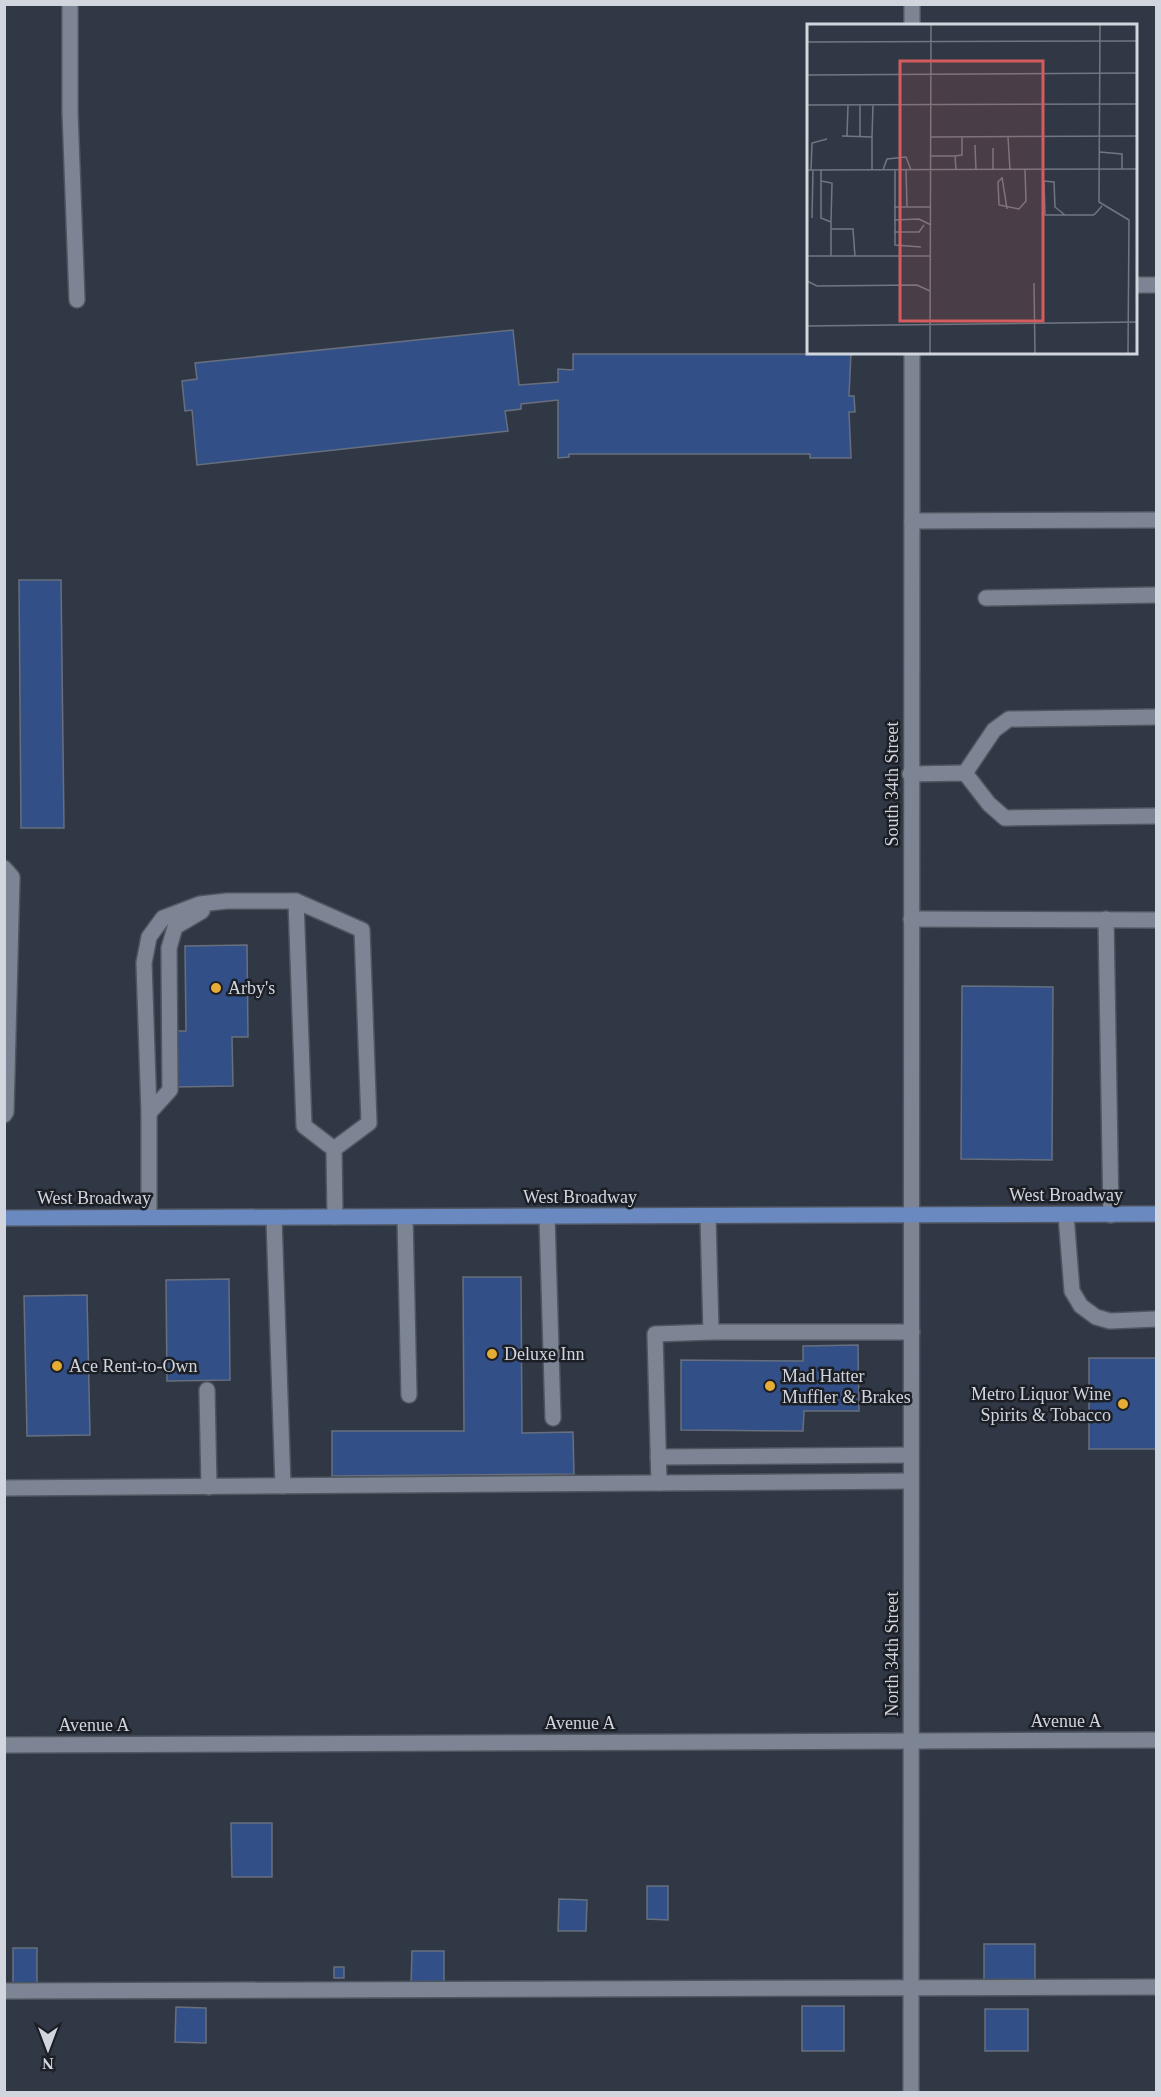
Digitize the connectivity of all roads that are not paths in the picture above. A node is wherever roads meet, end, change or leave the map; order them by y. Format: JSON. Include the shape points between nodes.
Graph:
{"nodes":[{"id":1,"x":70,"y":4,"type":"edge"},
{"id":2,"x":912,"y":4,"type":"edge"},
{"id":3,"x":912,"y":24,"type":"edge"},
{"id":4,"x":1137,"y":285,"type":"edge"},
{"id":5,"x":1156,"y":285,"type":"edge"},
{"id":6,"x":77,"y":300,"type":"dead end"},
{"id":7,"x":912,"y":354,"type":"edge"},
{"id":8,"x":1156,"y":520,"type":"edge"},
{"id":9,"x":912,"y":521,"type":"junction"},
{"id":10,"x":1156,"y":595,"type":"edge"},
{"id":11,"x":986,"y":598,"type":"dead end"},
{"id":12,"x":1156,"y":717,"type":"edge"},
{"id":13,"x":965,"y":773,"type":"junction"},
{"id":14,"x":910,"y":774,"type":"junction"},
{"id":15,"x":1156,"y":816,"type":"edge"},
{"id":16,"x":8,"y":873,"type":"edge"},
{"id":17,"x":296,"y":900,"type":"junction"},
{"id":18,"x":227,"y":901,"type":"junction"},
{"id":19,"x":911,"y":919,"type":"junction"},
{"id":20,"x":1106,"y":920,"type":"junction"},
{"id":21,"x":1156,"y":920,"type":"edge"},
{"id":22,"x":149,"y":1113,"type":"junction"},
{"id":23,"x":4,"y":1115,"type":"edge"},
{"id":24,"x":334,"y":1149,"type":"junction"},
{"id":25,"x":1156,"y":1214,"type":"edge"},
{"id":26,"x":912,"y":1215,"type":"junction"},
{"id":27,"x":1066,"y":1215,"type":"junction"},
{"id":28,"x":1111,"y":1215,"type":"junction"},
{"id":29,"x":547,"y":1216,"type":"junction"},
{"id":30,"x":708,"y":1216,"type":"junction"},
{"id":31,"x":149,"y":1217,"type":"junction"},
{"id":32,"x":335,"y":1217,"type":"junction"},
{"id":33,"x":405,"y":1217,"type":"junction"},
{"id":34,"x":4,"y":1218,"type":"edge"},
{"id":35,"x":274,"y":1219,"type":"junction"},
{"id":36,"x":1156,"y":1319,"type":"edge"},
{"id":37,"x":711,"y":1332,"type":"junction"},
{"id":38,"x":912,"y":1332,"type":"junction"},
{"id":39,"x":207,"y":1390,"type":"dead end"},
{"id":40,"x":409,"y":1395,"type":"dead end"},
{"id":41,"x":553,"y":1418,"type":"dead end"},
{"id":42,"x":911,"y":1455,"type":"junction"},
{"id":43,"x":836,"y":1456,"type":"junction"},
{"id":44,"x":658,"y":1457,"type":"junction"},
{"id":45,"x":911,"y":1481,"type":"junction"},
{"id":46,"x":836,"y":1482,"type":"junction"},
{"id":47,"x":659,"y":1483,"type":"junction"},
{"id":48,"x":283,"y":1486,"type":"junction"},
{"id":49,"x":209,"y":1487,"type":"junction"},
{"id":50,"x":4,"y":1488,"type":"edge"},
{"id":51,"x":1156,"y":1740,"type":"edge"},
{"id":52,"x":911,"y":1741,"type":"junction"},
{"id":53,"x":4,"y":1745,"type":"edge"},
{"id":54,"x":911,"y":1987,"type":"junction"},
{"id":55,"x":1156,"y":1987,"type":"edge"},
{"id":56,"x":4,"y":1991,"type":"edge"},
{"id":57,"x":911,"y":2092,"type":"edge"}],
"edges":[{"from":1,"to":6,"type":"street"},
{"from":2,"to":3,"type":"street"},
{"from":4,"to":5,"type":"street"},
{"from":7,"to":9,"type":"street","name":"South 34th Street"},
{"from":8,"to":9,"type":"street"},
{"from":9,"to":14,"type":"street","name":"South 34th Street"},
{"from":10,"to":11,"type":"street"},
{"from":12,"to":13,"type":"street","via":[[1009,719],[994,730]]},
{"from":13,"to":14,"type":"street"},
{"from":13,"to":15,"type":"street","via":[[1005,818]]},
{"from":14,"to":19,"type":"street","name":"South 34th Street"},
{"from":16,"to":23,"type":"street"},
{"from":17,"to":18,"type":"street"},
{"from":17,"to":24,"type":"street","via":[[304,1126]]},
{"from":17,"to":24,"type":"street","via":[[362,930],[369,1123]]},
{"from":18,"to":22,"type":"street","via":[[175,927],[168,948],[170,1090]]},
{"from":18,"to":22,"type":"street","via":[[200,904],[163,918],[149,937],[144,963]]},
{"from":19,"to":20,"type":"street"},
{"from":19,"to":26,"type":"street","name":"South 34th Street"},
{"from":20,"to":21,"type":"street"},
{"from":20,"to":28,"type":"street"},
{"from":22,"to":31,"type":"street"},
{"from":24,"to":32,"type":"street"},
{"from":25,"to":28,"type":"main road","name":"West Broadway"},
{"from":26,"to":27,"type":"main road","name":"West Broadway"},
{"from":26,"to":30,"type":"main road","name":"West Broadway"},
{"from":26,"to":38,"type":"street","name":"North 34th Street"},
{"from":27,"to":28,"type":"main road","name":"West Broadway"},
{"from":27,"to":36,"type":"street","via":[[1072,1291],[1082,1306],[1096,1317],[1110,1321]]},
{"from":29,"to":30,"type":"main road","name":"West Broadway"},
{"from":29,"to":33,"type":"main road","name":"West Broadway"},
{"from":29,"to":41,"type":"street"},
{"from":30,"to":37,"type":"street"},
{"from":31,"to":34,"type":"main road","name":"West Broadway"},
{"from":31,"to":35,"type":"main road","name":"West Broadway"},
{"from":32,"to":33,"type":"main road","name":"West Broadway"},
{"from":32,"to":35,"type":"main road","name":"West Broadway"},
{"from":33,"to":40,"type":"street"},
{"from":35,"to":48,"type":"street"},
{"from":37,"to":38,"type":"street"},
{"from":37,"to":44,"type":"street","via":[[655,1334]]},
{"from":38,"to":42,"type":"street","name":"North 34th Street"},
{"from":39,"to":49,"type":"street"},
{"from":42,"to":43,"type":"street"},
{"from":42,"to":45,"type":"street","name":"North 34th Street"},
{"from":43,"to":44,"type":"street"},
{"from":43,"to":46,"type":"street"},
{"from":44,"to":47,"type":"street"},
{"from":45,"to":46,"type":"street"},
{"from":45,"to":52,"type":"street","name":"North 34th Street"},
{"from":46,"to":47,"type":"street"},
{"from":47,"to":48,"type":"street"},
{"from":48,"to":49,"type":"street"},
{"from":49,"to":50,"type":"street"},
{"from":51,"to":52,"type":"street","name":"Avenue A"},
{"from":52,"to":53,"type":"street","name":"Avenue A"},
{"from":52,"to":54,"type":"street","name":"North 34th Street"},
{"from":54,"to":55,"type":"street"},
{"from":54,"to":56,"type":"street"},
{"from":54,"to":57,"type":"street","name":"North 34th Street"}]}
